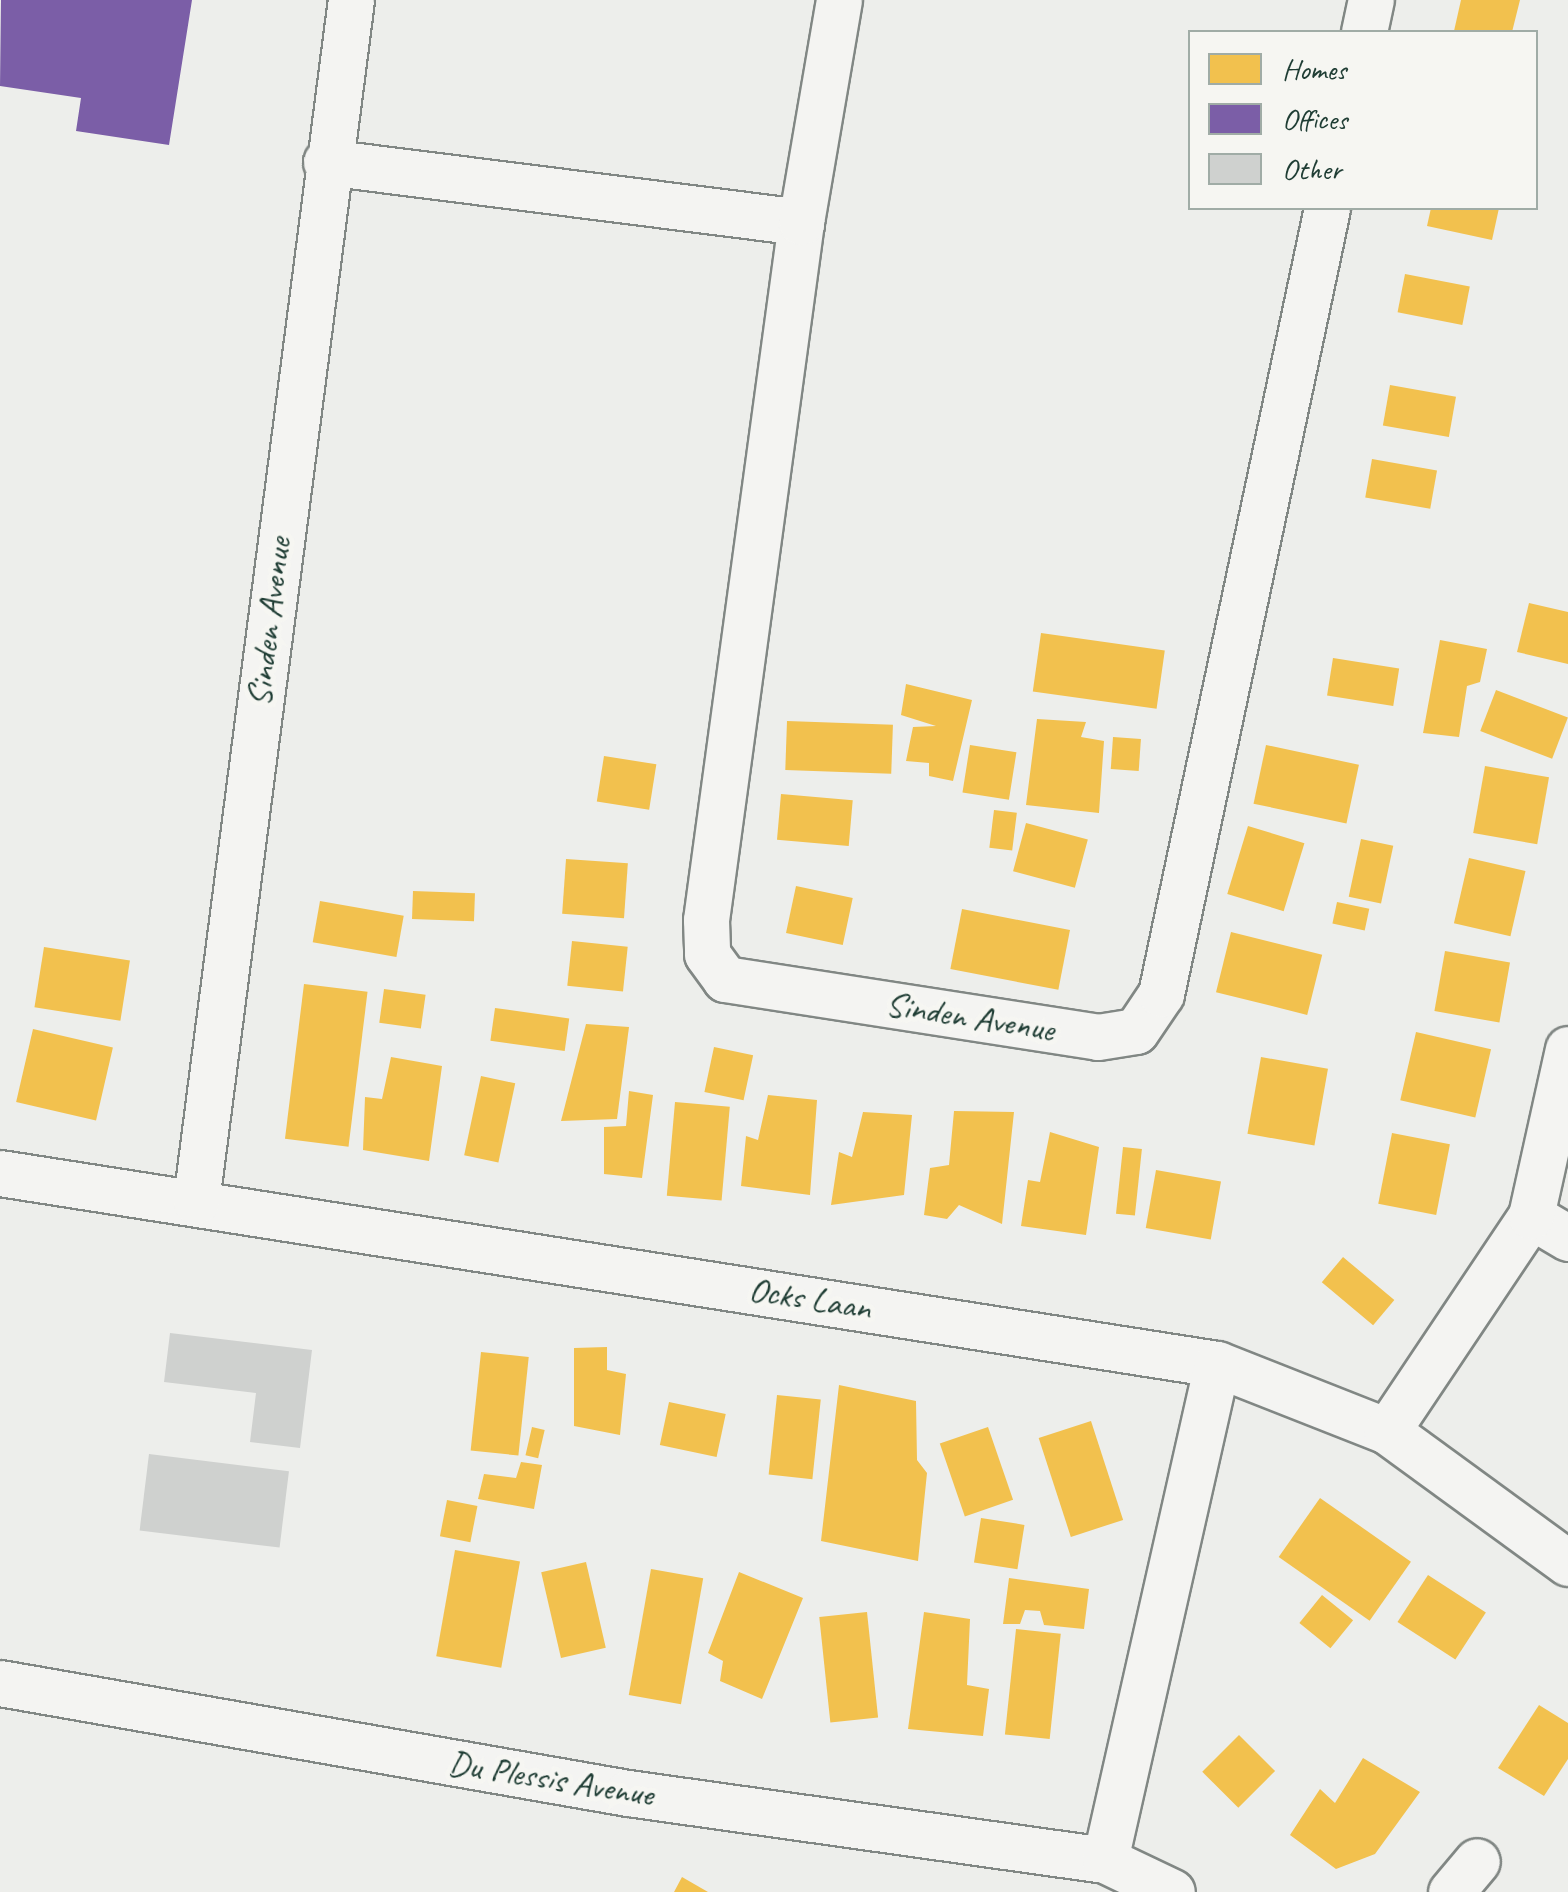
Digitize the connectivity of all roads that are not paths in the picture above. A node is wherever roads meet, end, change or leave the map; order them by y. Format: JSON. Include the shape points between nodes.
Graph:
{"nodes":[{"id":1,"x":351,"y":0,"type":"edge"},
{"id":2,"x":839,"y":0,"type":"edge"},
{"id":3,"x":1371,"y":0,"type":"edge"},
{"id":4,"x":1364,"y":30,"type":"edge"},
{"id":5,"x":326,"y":162,"type":"junction"},
{"id":6,"x":1328,"y":210,"type":"edge"},
{"id":7,"x":801,"y":222,"type":"junction"},
{"id":8,"x":1568,"y":1048,"type":"edge"},
{"id":9,"x":0,"y":1173,"type":"edge"},
{"id":10,"x":196,"y":1200,"type":"junction"},
{"id":11,"x":1549,"y":1227,"type":"edge"},
{"id":12,"x":1217,"y":1364,"type":"junction"},
{"id":13,"x":1387,"y":1431,"type":"junction"},
{"id":14,"x":1568,"y":1563,"type":"edge"},
{"id":15,"x":0,"y":1683,"type":"edge"},
{"id":16,"x":1105,"y":1860,"type":"junction"},
{"id":17,"x":1172,"y":1892,"type":"edge"}],
"edges":[{"from":1,"to":5,"type":"street","name":"Sinden Avenue"},
{"from":2,"to":7,"type":"street","name":"Sinden Avenue"},
{"from":3,"to":4,"type":"street"},
{"from":5,"to":7,"type":"street"},
{"from":5,"to":10,"type":"street","name":"Sinden Avenue"},
{"from":6,"to":7,"type":"street","name":"Sinden Avenue","via":[[1161,994],[1136,1031],[1098,1037],[725,979],[707,954],[706,920]]},
{"from":8,"to":11,"type":"street"},
{"from":9,"to":10,"type":"street","name":"Ocks Laan"},
{"from":10,"to":12,"type":"street","name":"Ocks Laan"},
{"from":11,"to":13,"type":"street"},
{"from":12,"to":13,"type":"street","name":"Ocks Laan"},
{"from":12,"to":16,"type":"street"},
{"from":13,"to":14,"type":"street","name":"Ocks Laan"},
{"from":15,"to":16,"type":"street","name":"Du Plessis Avenue","via":[[628,1793]]},
{"from":16,"to":17,"type":"street","name":"Du Plessis Avenue"}]}
